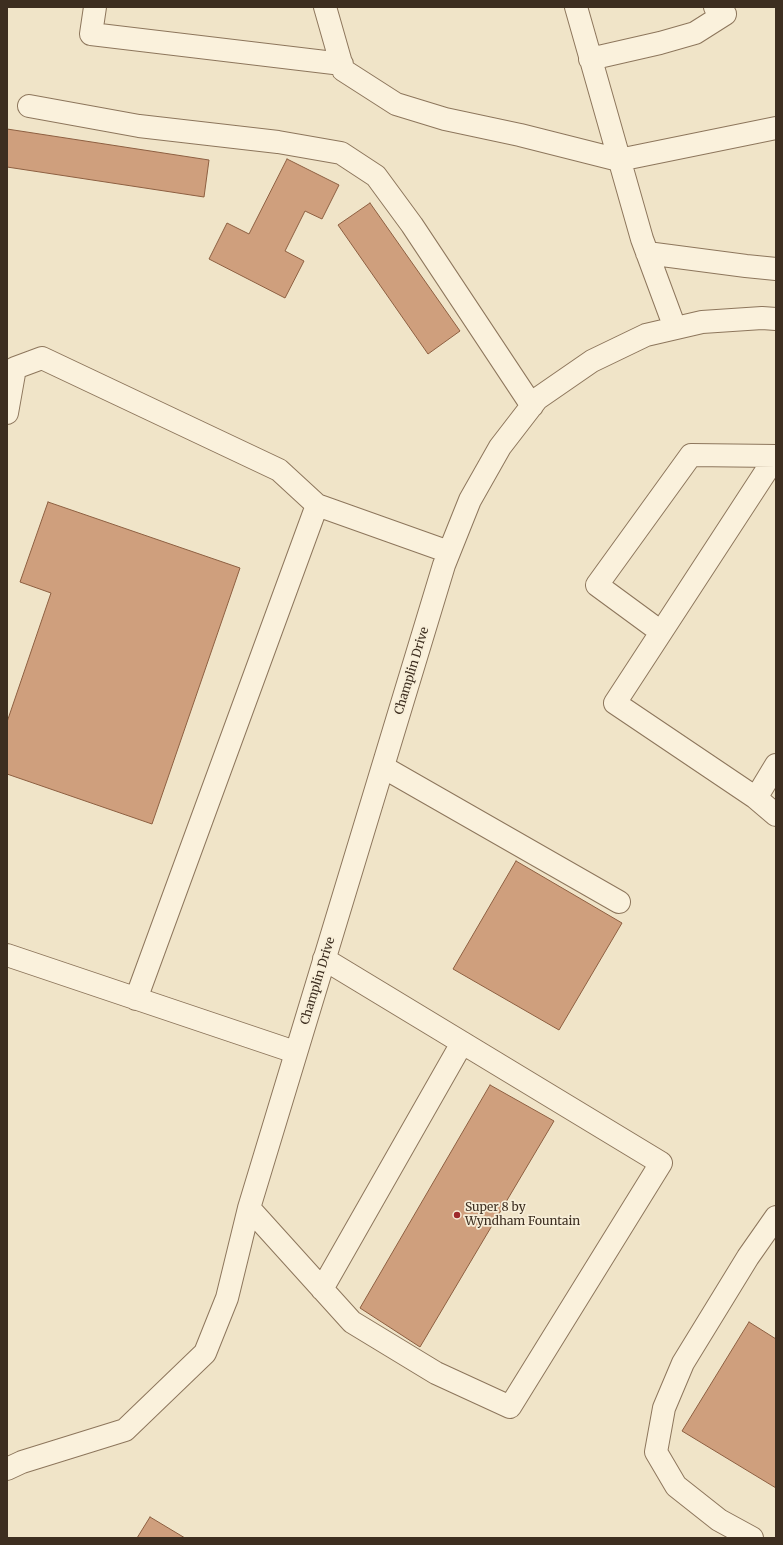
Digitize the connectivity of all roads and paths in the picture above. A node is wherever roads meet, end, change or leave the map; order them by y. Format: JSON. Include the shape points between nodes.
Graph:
{"nodes":[{"id":1,"x":95,"y":7,"type":"edge"},
{"id":2,"x":326,"y":7,"type":"edge"},
{"id":3,"x":576,"y":7,"type":"edge"},
{"id":4,"x":725,"y":9,"type":"edge"},
{"id":5,"x":590,"y":60,"type":"junction"},
{"id":6,"x":342,"y":64,"type":"junction"},
{"id":7,"x":29,"y":106,"type":"dead end"},
{"id":8,"x":776,"y":128,"type":"edge"},
{"id":9,"x":620,"y":160,"type":"junction"},
{"id":10,"x":647,"y":252,"type":"junction"},
{"id":11,"x":776,"y":269,"type":"edge"},
{"id":12,"x":776,"y":319,"type":"edge"},
{"id":13,"x":675,"y":328,"type":"junction"},
{"id":14,"x":532,"y":406,"type":"junction"},
{"id":15,"x":7,"y":413,"type":"edge"},
{"id":16,"x":776,"y":456,"type":"edge"},
{"id":17,"x":317,"y":504,"type":"junction"},
{"id":18,"x":449,"y":552,"type":"junction"},
{"id":19,"x":661,"y":632,"type":"junction"},
{"id":20,"x":776,"y":765,"type":"edge"},
{"id":21,"x":383,"y":767,"type":"junction"},
{"id":22,"x":756,"y":798,"type":"junction"},
{"id":23,"x":776,"y":815,"type":"edge"},
{"id":24,"x":619,"y":902,"type":"dead end"},
{"id":25,"x":7,"y":955,"type":"edge"},
{"id":26,"x":324,"y":959,"type":"junction"},
{"id":27,"x":136,"y":999,"type":"junction"},
{"id":28,"x":462,"y":1043,"type":"junction"},
{"id":29,"x":295,"y":1052,"type":"junction"},
{"id":30,"x":249,"y":1208,"type":"junction"},
{"id":31,"x":776,"y":1217,"type":"edge"},
{"id":32,"x":322,"y":1289,"type":"junction"},
{"id":33,"x":7,"y":1469,"type":"edge"},
{"id":34,"x":752,"y":1538,"type":"edge"}],
"edges":[{"from":1,"to":6,"type":"street","via":[[91,34]]},
{"from":2,"to":6,"type":"street"},
{"from":3,"to":5,"type":"street"},
{"from":4,"to":5,"type":"street","via":[[695,33]]},
{"from":5,"to":9,"type":"street"},
{"from":6,"to":9,"type":"street","via":[[343,70],[396,104],[445,119]]},
{"from":7,"to":14,"type":"street","via":[[139,126],[278,142],[341,153],[376,176],[412,225]]},
{"from":8,"to":9,"type":"street"},
{"from":9,"to":10,"type":"street"},
{"from":10,"to":11,"type":"street"},
{"from":10,"to":13,"type":"street"},
{"from":12,"to":13,"type":"street","name":"Champlin Drive","via":[[702,322]]},
{"from":13,"to":14,"type":"street","name":"Champlin Drive","via":[[646,335],[592,360],[537,399]]},
{"from":14,"to":18,"type":"street","name":"Champlin Drive","via":[[500,447],[470,500]]},
{"from":15,"to":17,"type":"street","via":[[15,368],[42,358],[278,470]]},
{"from":16,"to":19,"type":"street"},
{"from":16,"to":19,"type":"street","via":[[691,455],[597,585]]},
{"from":17,"to":18,"type":"street"},
{"from":17,"to":27,"type":"street"},
{"from":18,"to":21,"type":"street","name":"Champlin Drive"},
{"from":19,"to":22,"type":"street","via":[[615,703]]},
{"from":20,"to":22,"type":"street"},
{"from":21,"to":24,"type":"street"},
{"from":21,"to":26,"type":"street","name":"Champlin Drive"},
{"from":22,"to":23,"type":"street"},
{"from":25,"to":27,"type":"street"},
{"from":26,"to":28,"type":"street"},
{"from":26,"to":29,"type":"street","name":"Champlin Drive"},
{"from":27,"to":29,"type":"street"},
{"from":28,"to":32,"type":"street"},
{"from":28,"to":32,"type":"street","via":[[661,1163],[510,1407],[436,1373],[352,1322]]},
{"from":29,"to":30,"type":"street","name":"Champlin Drive"},
{"from":30,"to":32,"type":"street"},
{"from":30,"to":33,"type":"street","name":"Champlin Drive","via":[[227,1298],[205,1353],[126,1430]]},
{"from":31,"to":34,"type":"street","via":[[748,1257],[683,1363],[664,1408],[656,1452],[676,1486],[719,1520]]}]}
